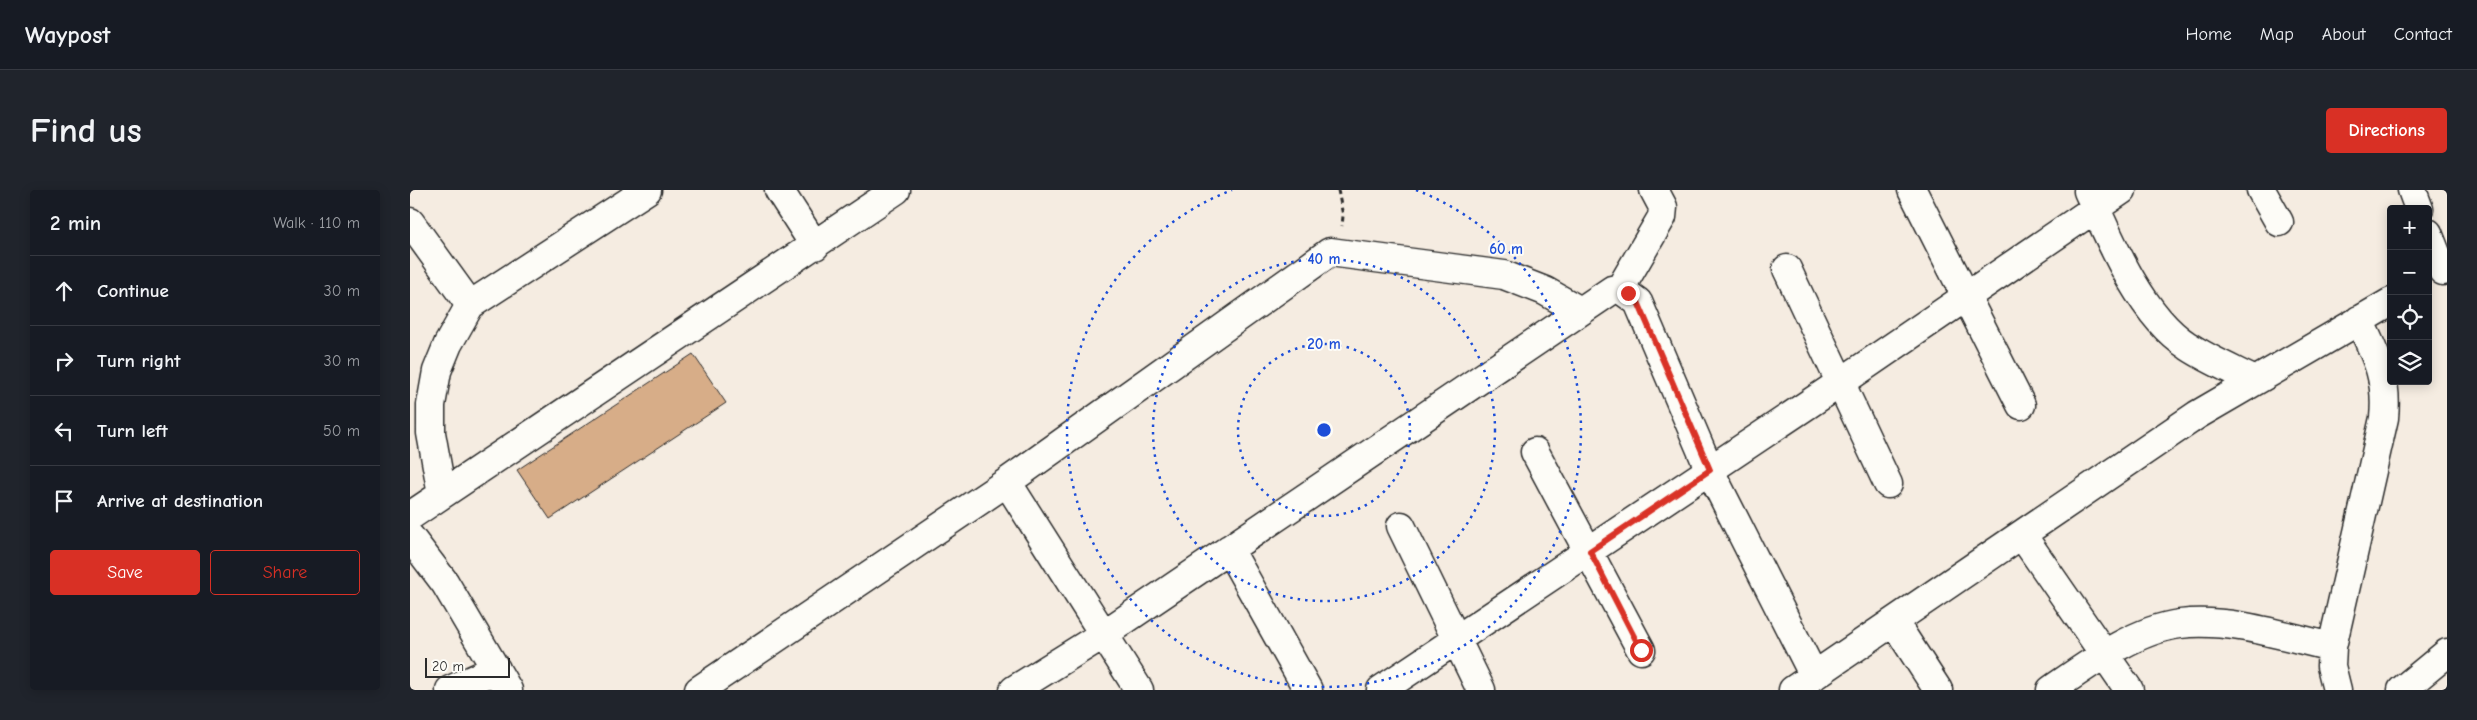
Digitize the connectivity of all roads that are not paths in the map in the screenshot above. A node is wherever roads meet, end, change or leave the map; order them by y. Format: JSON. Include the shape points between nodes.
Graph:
{"nodes":[{"id":1,"x":647,"y":190,"type":"edge"},
{"id":2,"x":779,"y":190,"type":"edge"},
{"id":3,"x":896,"y":190,"type":"edge"},
{"id":4,"x":1654,"y":190,"type":"edge"},
{"id":5,"x":1912,"y":190,"type":"edge"},
{"id":6,"x":2122,"y":190,"type":"edge"},
{"id":7,"x":2261,"y":190,"type":"edge"},
{"id":8,"x":2412,"y":190,"type":"edge"},
{"id":9,"x":2092,"y":199,"type":"edge"},
{"id":10,"x":2418,"y":205,"type":"edge"},
{"id":11,"x":410,"y":222,"type":"edge"},
{"id":12,"x":2280,"y":222,"type":"dead end"},
{"id":13,"x":815,"y":246,"type":"junction"},
{"id":14,"x":2432,"y":249,"type":"edge"},
{"id":15,"x":1787,"y":269,"type":"dead end"},
{"id":16,"x":2438,"y":274,"type":"edge"},
{"id":17,"x":1620,"y":288,"type":"junction"},
{"id":18,"x":1967,"y":296,"type":"junction"},
{"id":19,"x":2387,"y":304,"type":"edge"},
{"id":20,"x":470,"y":305,"type":"junction"},
{"id":21,"x":1580,"y":311,"type":"junction"},
{"id":22,"x":2360,"y":320,"type":"junction"},
{"id":23,"x":2255,"y":381,"type":"junction"},
{"id":24,"x":1840,"y":383,"type":"junction"},
{"id":25,"x":2021,"y":405,"type":"dead end"},
{"id":26,"x":1535,"y":452,"type":"dead end"},
{"id":27,"x":1710,"y":470,"type":"junction"},
{"id":28,"x":1007,"y":482,"type":"junction"},
{"id":29,"x":1888,"y":484,"type":"dead end"},
{"id":30,"x":442,"y":494,"type":"junction"},
{"id":31,"x":410,"y":516,"type":"edge"},
{"id":32,"x":1401,"y":526,"type":"dead end"},
{"id":33,"x":2022,"y":535,"type":"junction"},
{"id":34,"x":410,"y":537,"type":"edge"},
{"id":35,"x":1229,"y":549,"type":"junction"},
{"id":36,"x":1590,"y":551,"type":"junction"},
{"id":37,"x":418,"y":563,"type":"edge"},
{"id":38,"x":1894,"y":622,"type":"junction"},
{"id":39,"x":1104,"y":634,"type":"junction"},
{"id":40,"x":1455,"y":641,"type":"junction"},
{"id":41,"x":2332,"y":647,"type":"junction"},
{"id":42,"x":1641,"y":650,"type":"dead end"},
{"id":43,"x":2447,"y":653,"type":"edge"},
{"id":44,"x":2103,"y":654,"type":"junction"},
{"id":45,"x":502,"y":679,"type":"edge"},
{"id":46,"x":1804,"y":683,"type":"edge"},
{"id":47,"x":450,"y":690,"type":"edge"},
{"id":48,"x":699,"y":690,"type":"edge"},
{"id":49,"x":1014,"y":690,"type":"edge"},
{"id":50,"x":1139,"y":690,"type":"edge"},
{"id":51,"x":1308,"y":690,"type":"edge"},
{"id":52,"x":1382,"y":690,"type":"edge"},
{"id":53,"x":1481,"y":690,"type":"edge"},
{"id":54,"x":1938,"y":690,"type":"edge"},
{"id":55,"x":2051,"y":690,"type":"edge"},
{"id":56,"x":2130,"y":690,"type":"edge"},
{"id":57,"x":2337,"y":690,"type":"edge"},
{"id":58,"x":2402,"y":690,"type":"edge"}],
"edges":[{"from":1,"to":20,"type":"street"},
{"from":2,"to":13,"type":"street"},
{"from":3,"to":13,"type":"street"},
{"from":4,"to":17,"type":"street","via":[[1663,207],[1662,217]]},
{"from":5,"to":18,"type":"street"},
{"from":6,"to":9,"type":"street"},
{"from":7,"to":12,"type":"street"},
{"from":8,"to":10,"type":"street"},
{"from":9,"to":18,"type":"street"},
{"from":9,"to":23,"type":"street","via":[[2142,301],[2157,320],[2187,346]]},
{"from":11,"to":20,"type":"street"},
{"from":13,"to":30,"type":"street"},
{"from":14,"to":16,"type":"street"},
{"from":15,"to":24,"type":"street"},
{"from":17,"to":21,"type":"street"},
{"from":17,"to":27,"type":"street","via":[[1638,302]]},
{"from":18,"to":24,"type":"street"},
{"from":18,"to":25,"type":"street"},
{"from":19,"to":22,"type":"street"},
{"from":20,"to":30,"type":"street","via":[[448,344],[437,372],[431,405],[431,433]]},
{"from":21,"to":28,"type":"street","via":[[1545,291],[1504,275],[1330,252]]},
{"from":21,"to":35,"type":"street"},
{"from":22,"to":23,"type":"street"},
{"from":22,"to":41,"type":"street","via":[[2382,370],[2386,399]]},
{"from":23,"to":33,"type":"street","via":[[2197,415]]},
{"from":24,"to":27,"type":"street"},
{"from":24,"to":29,"type":"street"},
{"from":26,"to":36,"type":"street"},
{"from":27,"to":36,"type":"street"},
{"from":27,"to":46,"type":"street"},
{"from":28,"to":39,"type":"street"},
{"from":28,"to":48,"type":"street"},
{"from":30,"to":31,"type":"street"},
{"from":32,"to":40,"type":"street"},
{"from":33,"to":38,"type":"street"},
{"from":33,"to":44,"type":"street"},
{"from":34,"to":37,"type":"street"},
{"from":35,"to":39,"type":"street"},
{"from":35,"to":51,"type":"street"},
{"from":36,"to":40,"type":"street"},
{"from":36,"to":42,"type":"street"},
{"from":37,"to":45,"type":"street","via":[[445,583]]},
{"from":38,"to":46,"type":"street"},
{"from":38,"to":54,"type":"street"},
{"from":39,"to":49,"type":"street"},
{"from":39,"to":50,"type":"street"},
{"from":40,"to":52,"type":"street"},
{"from":40,"to":53,"type":"street"},
{"from":41,"to":44,"type":"street","via":[[2230,624],[2180,624]]},
{"from":41,"to":57,"type":"street","via":[[2330,666]]},
{"from":43,"to":58,"type":"street"},
{"from":44,"to":55,"type":"street"},
{"from":44,"to":56,"type":"street"},
{"from":45,"to":47,"type":"street"}]}
